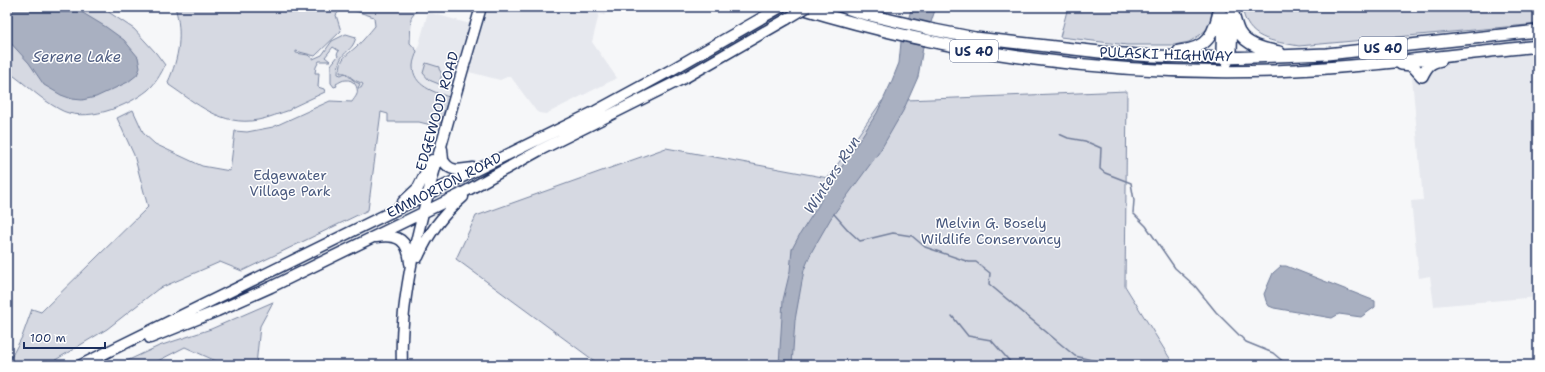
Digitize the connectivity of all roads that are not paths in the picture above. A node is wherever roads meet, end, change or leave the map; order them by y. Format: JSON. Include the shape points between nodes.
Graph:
{"nodes":[{"id":1,"x":481,"y":7,"type":"edge"},
{"id":2,"x":781,"y":7,"type":"edge"},
{"id":3,"x":798,"y":7,"type":"edge"},
{"id":4,"x":807,"y":7,"type":"edge"},
{"id":5,"x":844,"y":7,"type":"edge"},
{"id":6,"x":1220,"y":7,"type":"edge"},
{"id":7,"x":1229,"y":8,"type":"edge"},
{"id":8,"x":1538,"y":31,"type":"edge"},
{"id":9,"x":1538,"y":46,"type":"edge"},
{"id":10,"x":1469,"y":53,"type":"junction"},
{"id":11,"x":1134,"y":55,"type":"junction"},
{"id":12,"x":1297,"y":55,"type":"junction"},
{"id":13,"x":1226,"y":56,"type":"junction"},
{"id":14,"x":1351,"y":66,"type":"junction"},
{"id":15,"x":1227,"y":71,"type":"junction"},
{"id":16,"x":442,"y":143,"type":"junction"},
{"id":17,"x":485,"y":166,"type":"junction"},
{"id":18,"x":485,"y":181,"type":"junction"},
{"id":19,"x":427,"y":195,"type":"junction"},
{"id":20,"x":423,"y":212,"type":"junction"},
{"id":21,"x":382,"y":217,"type":"junction"},
{"id":22,"x":366,"y":239,"type":"junction"},
{"id":23,"x":410,"y":273,"type":"junction"},
{"id":24,"x":105,"y":353,"type":"junction"},
{"id":25,"x":81,"y":365,"type":"edge"},
{"id":26,"x":402,"y":365,"type":"edge"}],
"edges":[{"from":1,"to":16,"type":"main road","name":"EDGEWOOD ROAD"},
{"from":2,"to":17,"type":"main road","name":"EMMORTON ROAD","via":[[624,96]]},
{"from":3,"to":15,"type":"highway","name":"PULASKI HIGHWAY","number":"US 40","via":[[895,34],[993,54],[1068,64],[1144,70]]},
{"from":4,"to":18,"type":"main road","name":"EMMORTON ROAD","bridge":true,"via":[[686,77],[540,150]]},
{"from":5,"to":11,"type":"highway","name":"PULASKI HIGHWAY","number":"US 40","via":[[929,29],[988,39]]},
{"from":6,"to":11,"type":"highway","via":[[1217,24],[1202,45],[1184,51]]},
{"from":7,"to":12,"type":"highway","via":[[1239,32],[1248,41],[1261,48]]},
{"from":7,"to":13,"type":"highway","via":[[1231,51]]},
{"from":8,"to":12,"type":"highway","name":"PULASKI HIGHWAY","number":"US 40"},
{"from":9,"to":10,"type":"highway","name":"PULASKI HIGHWAY","number":"US 40"},
{"from":10,"to":14,"type":"highway","name":"PULASKI HIGHWAY","number":"US 40"},
{"from":10,"to":14,"type":"highway","via":[[1464,58],[1433,61],[1422,76],[1412,65],[1406,64],[1364,68]]},
{"from":11,"to":13,"type":"highway","name":"PULASKI HIGHWAY","number":"US 40"},
{"from":12,"to":13,"type":"highway","name":"PULASKI HIGHWAY","number":"US 40"},
{"from":13,"to":15,"type":"highway"},
{"from":14,"to":15,"type":"highway","name":"PULASKI HIGHWAY","number":"US 40"},
{"from":16,"to":17,"type":"main road","via":[[443,160],[452,169],[461,171]]},
{"from":16,"to":19,"type":"main road","name":"EDGEWOOD ROAD"},
{"from":16,"to":21,"type":"main road","via":[[417,191]]},
{"from":17,"to":19,"type":"main road","name":"EMMORTON ROAD"},
{"from":18,"to":20,"type":"main road","name":"EMMORTON ROAD"},
{"from":18,"to":23,"type":"main road","via":[[441,217],[429,233]]},
{"from":19,"to":20,"type":"main road","name":"EDGEWOOD ROAD"},
{"from":19,"to":21,"type":"main road","name":"EMMORTON ROAD"},
{"from":20,"to":22,"type":"main road","name":"EMMORTON ROAD"},
{"from":20,"to":23,"type":"main road","name":"EDGEWOOD ROAD"},
{"from":21,"to":24,"type":"main road","name":"EMMORTON ROAD"},
{"from":22,"to":23,"type":"main road","via":[[385,236],[399,238],[409,252]]},
{"from":22,"to":24,"type":"main road","name":"EMMORTON ROAD","via":[[217,311],[135,344]]},
{"from":23,"to":26,"type":"main road","name":"EDGEWOOD ROAD","via":[[401,339]]},
{"from":24,"to":25,"type":"main road","name":"EMMORTON ROAD"}]}
